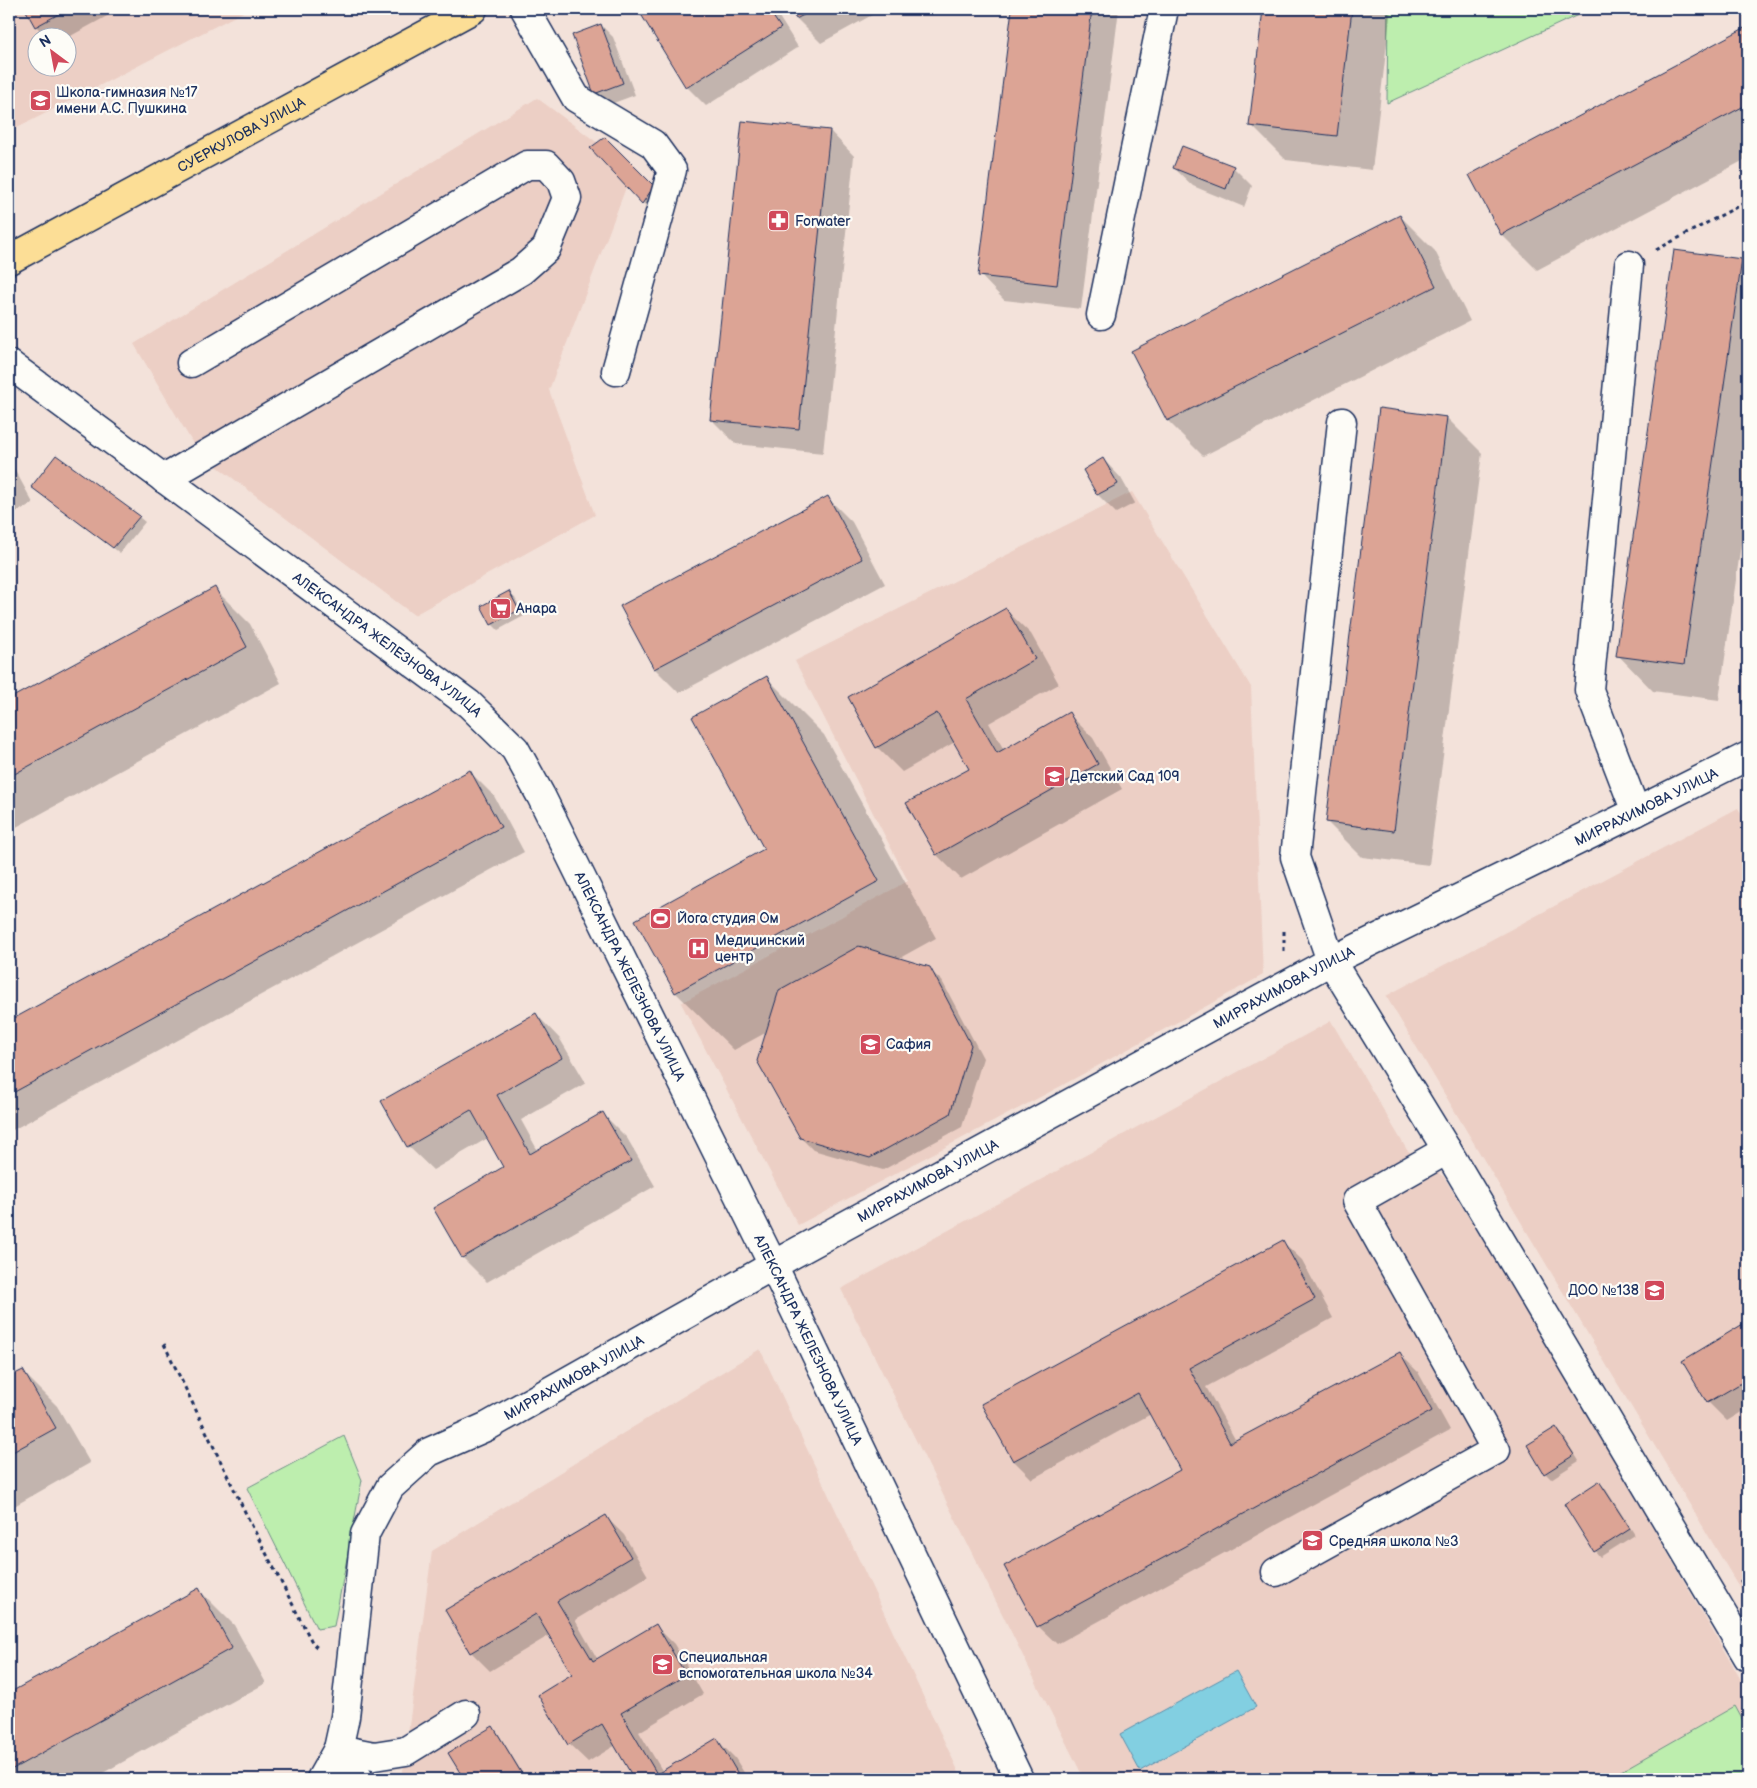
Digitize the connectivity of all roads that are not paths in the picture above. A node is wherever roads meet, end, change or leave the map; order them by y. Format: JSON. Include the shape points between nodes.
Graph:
{"nodes":[{"id":1,"x":472,"y":9,"type":"edge"},
{"id":2,"x":526,"y":9,"type":"edge"},
{"id":3,"x":1164,"y":9,"type":"edge"},
{"id":4,"x":9,"y":260,"type":"edge"},
{"id":5,"x":1629,"y":265,"type":"road end"},
{"id":6,"x":1100,"y":316,"type":"dead end"},
{"id":7,"x":191,"y":363,"type":"dead end"},
{"id":8,"x":9,"y":364,"type":"edge"},
{"id":9,"x":616,"y":371,"type":"dead end"},
{"id":10,"x":1342,"y":422,"type":"dead end"},
{"id":11,"x":164,"y":479,"type":"junction"},
{"id":12,"x":1745,"y":765,"type":"edge"},
{"id":13,"x":1636,"y":812,"type":"junction"},
{"id":14,"x":1331,"y":961,"type":"junction"},
{"id":15,"x":1447,"y":1150,"type":"junction"},
{"id":16,"x":773,"y":1265,"type":"junction"},
{"id":17,"x":1276,"y":1572,"type":"dead end"},
{"id":18,"x":1748,"y":1657,"type":"edge"},
{"id":19,"x":466,"y":1714,"type":"dead end"},
{"id":20,"x":338,"y":1750,"type":"junction"},
{"id":21,"x":321,"y":1779,"type":"edge"},
{"id":22,"x":359,"y":1779,"type":"edge"},
{"id":23,"x":1019,"y":1779,"type":"edge"}],
"edges":[{"from":1,"to":4,"type":"main road","name":"СУЕРКУЛОВА УЛИЦА"},
{"from":2,"to":9,"type":"street","via":[[576,98],[652,144],[672,170]]},
{"from":3,"to":6,"type":"street"},
{"from":5,"to":13,"type":"street","via":[[1588,690]]},
{"from":7,"to":11,"type":"street","via":[[527,165],[546,165],[561,181],[568,198],[546,249],[521,271]]},
{"from":8,"to":11,"type":"street","name":"АЛЕКСАНДРА ЖЕЛЕЗНОВА УЛИЦА"},
{"from":10,"to":14,"type":"street","via":[[1295,857]]},
{"from":11,"to":16,"type":"street","name":"АЛЕКСАНДРА ЖЕЛЕЗНОВА УЛИЦА","via":[[469,704],[515,749],[542,796]]},
{"from":12,"to":13,"type":"street","name":"МИРРАХИМОВА УЛИЦА"},
{"from":13,"to":14,"type":"street","name":"МИРРАХИМОВА УЛИЦА"},
{"from":14,"to":15,"type":"street"},
{"from":14,"to":16,"type":"street","name":"МИРРАХИМОВА УЛИЦА"},
{"from":15,"to":17,"type":"street","via":[[1357,1201],[1496,1450]]},
{"from":15,"to":18,"type":"street"},
{"from":16,"to":20,"type":"street","name":"МИРРАХИМОВА УЛИЦА","via":[[488,1426],[430,1452],[390,1486],[365,1534],[345,1717]]},
{"from":16,"to":23,"type":"street","name":"АЛЕКСАНДРА ЖЕЛЕЗНОВА УЛИЦА"},
{"from":19,"to":20,"type":"street","via":[[406,1751],[374,1756]]},
{"from":20,"to":21,"type":"street","name":"МИРРАХИМОВА УЛИЦА"},
{"from":20,"to":22,"type":"street"}]}
